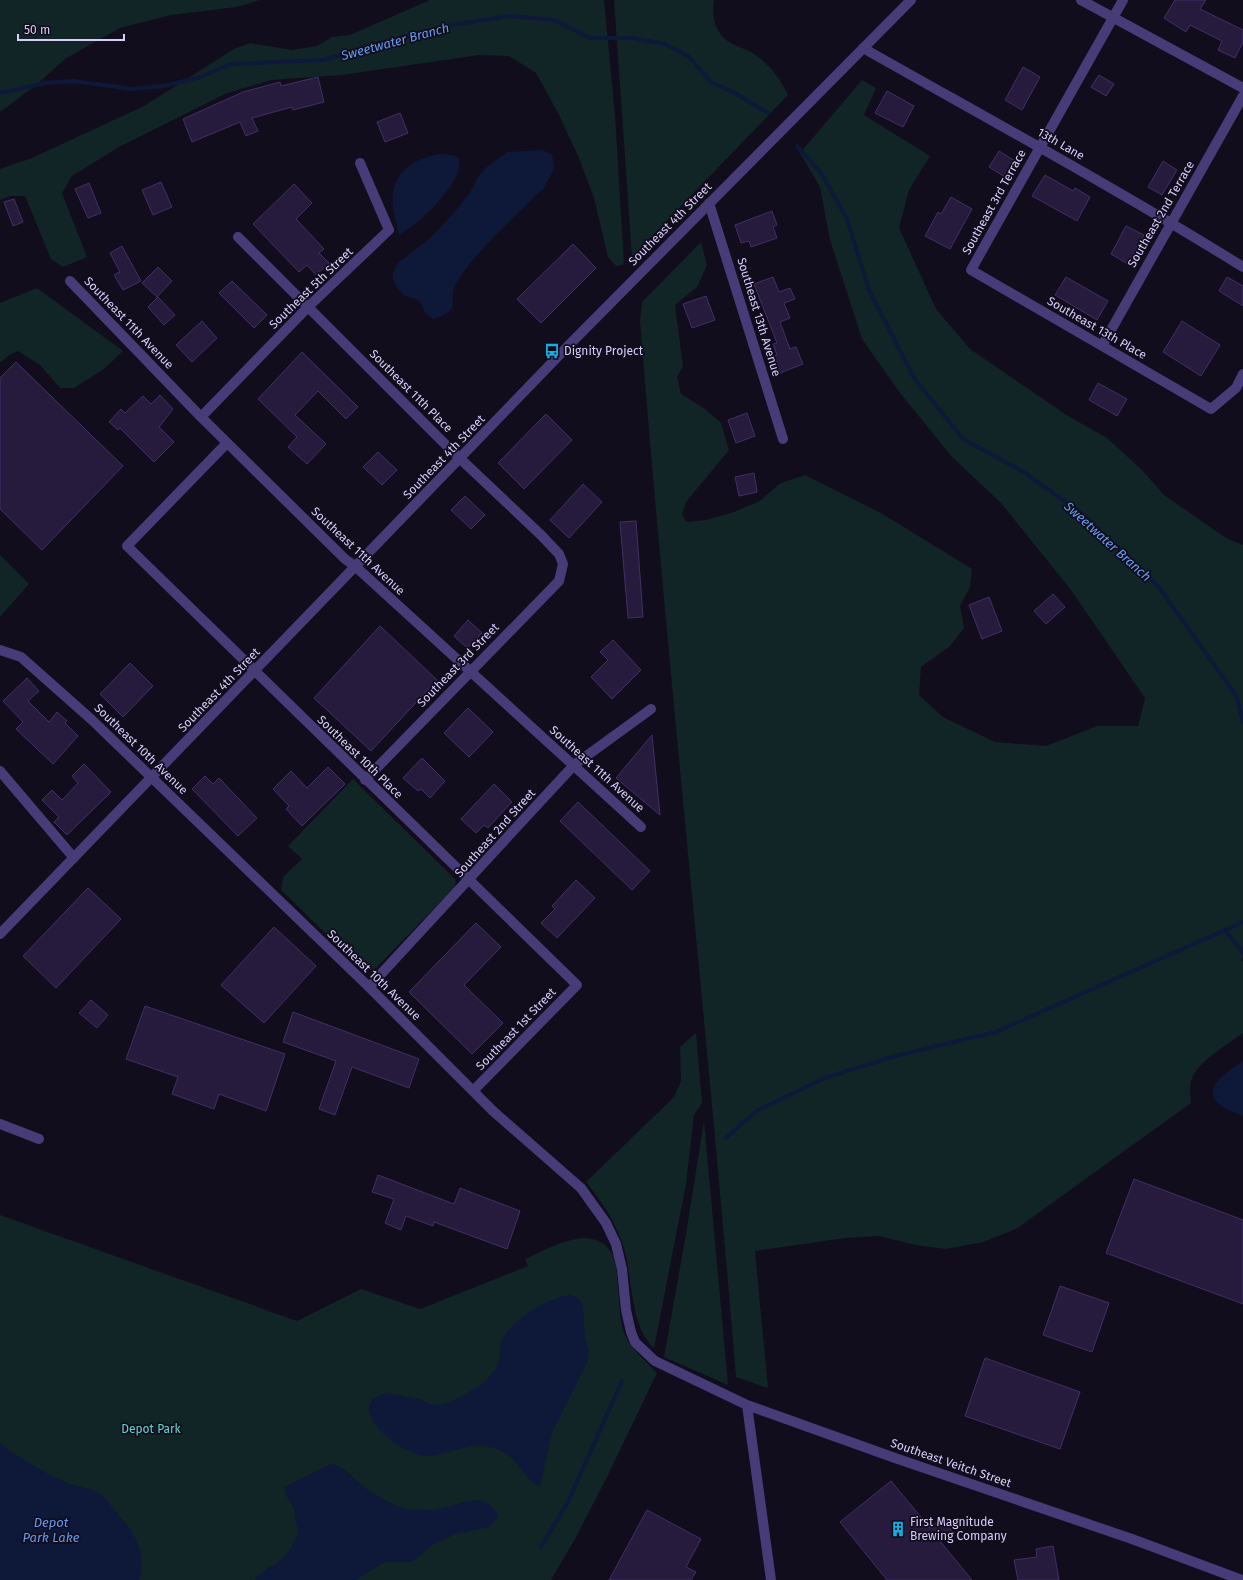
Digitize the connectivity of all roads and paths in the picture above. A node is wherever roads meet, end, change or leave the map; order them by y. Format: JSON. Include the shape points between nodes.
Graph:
{"nodes":[{"id":1,"x":911,"y":0,"type":"edge"},
{"id":2,"x":1081,"y":0,"type":"edge"},
{"id":3,"x":1123,"y":0,"type":"edge"},
{"id":4,"x":1112,"y":18,"type":"junction"},
{"id":5,"x":863,"y":48,"type":"junction"},
{"id":6,"x":1243,"y":88,"type":"edge"},
{"id":7,"x":1243,"y":96,"type":"edge"},
{"id":8,"x":1040,"y":146,"type":"junction"},
{"id":9,"x":360,"y":162,"type":"dead end"},
{"id":10,"x":709,"y":203,"type":"junction"},
{"id":11,"x":1171,"y":222,"type":"junction"},
{"id":12,"x":238,"y":237,"type":"dead end"},
{"id":13,"x":1243,"y":267,"type":"edge"},
{"id":14,"x":971,"y":270,"type":"joint"},
{"id":15,"x":70,"y":281,"type":"dead end"},
{"id":16,"x":308,"y":308,"type":"junction"},
{"id":17,"x":1102,"y":346,"type":"junction"},
{"id":18,"x":1243,"y":374,"type":"edge"},
{"id":19,"x":201,"y":417,"type":"junction"},
{"id":20,"x":783,"y":439,"type":"dead end"},
{"id":21,"x":227,"y":443,"type":"junction"},
{"id":22,"x":460,"y":458,"type":"junction"},
{"id":23,"x":563,"y":564,"type":"joint"},
{"id":24,"x":356,"y":567,"type":"junction"},
{"id":25,"x":2,"y":651,"type":"edge"},
{"id":26,"x":470,"y":671,"type":"junction"},
{"id":27,"x":255,"y":672,"type":"junction"},
{"id":28,"x":651,"y":708,"type":"dead end"},
{"id":29,"x":574,"y":766,"type":"junction"},
{"id":30,"x":0,"y":771,"type":"edge"},
{"id":31,"x":152,"y":777,"type":"junction"},
{"id":32,"x":365,"y":780,"type":"junction"},
{"id":33,"x":641,"y":827,"type":"dead end"},
{"id":34,"x":74,"y":858,"type":"junction"},
{"id":35,"x":470,"y":880,"type":"junction"},
{"id":36,"x":0,"y":934,"type":"edge"},
{"id":37,"x":576,"y":985,"type":"joint"},
{"id":38,"x":369,"y":987,"type":"junction"},
{"id":39,"x":473,"y":1091,"type":"junction"},
{"id":40,"x":0,"y":1124,"type":"edge"},
{"id":41,"x":39,"y":1139,"type":"dead end"},
{"id":42,"x":655,"y":1361,"type":"joint"},
{"id":43,"x":747,"y":1405,"type":"junction"},
{"id":44,"x":771,"y":1580,"type":"edge"},
{"id":45,"x":1242,"y":1580,"type":"edge"}],
"edges":[{"from":1,"to":5,"type":"street","name":"Southeast 4th Street"},
{"from":2,"to":4,"type":"street"},
{"from":3,"to":4,"type":"street","name":"Southeast 3rd Terrace"},
{"from":4,"to":6,"type":"street"},
{"from":4,"to":8,"type":"street","name":"Southeast 3rd Terrace"},
{"from":5,"to":8,"type":"street","name":"13th Lane"},
{"from":5,"to":10,"type":"street","name":"Southeast 4th Street"},
{"from":7,"to":11,"type":"street","name":"Southeast 2nd Terrace"},
{"from":8,"to":11,"type":"street","name":"13th Lane"},
{"from":8,"to":14,"type":"street","name":"Southeast 3rd Terrace"},
{"from":9,"to":16,"type":"street","name":"Southeast 5th Street","via":[[389,230]]},
{"from":10,"to":20,"type":"street","name":"Southeast 13th Avenue"},
{"from":10,"to":22,"type":"street","name":"Southeast 4th Street"},
{"from":11,"to":13,"type":"street","name":"13th Lane"},
{"from":11,"to":17,"type":"street","name":"Southeast 2nd Terrace"},
{"from":12,"to":16,"type":"street","name":"Southeast 11th Place"},
{"from":14,"to":17,"type":"street","name":"Southeast 13th Place"},
{"from":15,"to":19,"type":"street","name":"Southeast 11th Avenue"},
{"from":16,"to":19,"type":"street","name":"Southeast 5th Street"},
{"from":16,"to":22,"type":"street","name":"Southeast 11th Place"},
{"from":17,"to":18,"type":"street","name":"Southeast 13th Place","via":[[1211,409],[1236,388]]},
{"from":19,"to":21,"type":"street","name":"Southeast 11th Avenue"},
{"from":21,"to":24,"type":"street","name":"Southeast 11th Avenue"},
{"from":21,"to":27,"type":"street","name":"Southeast 10th Place","via":[[127,546]]},
{"from":22,"to":23,"type":"street","name":"Southeast 11th Place","via":[[541,535],[559,554]]},
{"from":22,"to":24,"type":"street","name":"Southeast 4th Street"},
{"from":23,"to":26,"type":"street","name":"Southeast 3rd Street","via":[[559,581]]},
{"from":24,"to":26,"type":"street","name":"Southeast 11th Avenue"},
{"from":24,"to":27,"type":"street","name":"Southeast 4th Street"},
{"from":25,"to":31,"type":"street","name":"Southeast 10th Avenue","via":[[22,657]]},
{"from":26,"to":29,"type":"street","name":"Southeast 11th Avenue"},
{"from":26,"to":32,"type":"street","name":"Southeast 3rd Street"},
{"from":27,"to":31,"type":"street","name":"Southeast 4th Street"},
{"from":27,"to":32,"type":"street","name":"Southeast 10th Place"},
{"from":28,"to":29,"type":"street","name":"Southeast 2nd Street"},
{"from":29,"to":33,"type":"street","name":"Southeast 11th Avenue"},
{"from":29,"to":35,"type":"street","name":"Southeast 2nd Street"},
{"from":30,"to":34,"type":"street"},
{"from":31,"to":34,"type":"street","name":"Southeast 4th Street"},
{"from":31,"to":38,"type":"street","name":"Southeast 10th Avenue"},
{"from":32,"to":35,"type":"street","name":"Southeast 10th Place"},
{"from":34,"to":36,"type":"street","name":"Southeast 4th Street"},
{"from":35,"to":37,"type":"street","name":"Southeast 10th Place"},
{"from":35,"to":38,"type":"street","name":"Southeast 2nd Street"},
{"from":37,"to":39,"type":"street","name":"Southeast 1st Street"},
{"from":38,"to":39,"type":"street","name":"Southeast 10th Avenue"},
{"from":39,"to":42,"type":"street","name":"Southeast 10th Avenue","via":[[568,1175],[591,1200],[606,1223],[620,1258],[625,1284],[627,1322],[635,1342]]},
{"from":40,"to":41,"type":"street"},
{"from":42,"to":43,"type":"street","name":"Southeast Veitch Street"},
{"from":43,"to":44,"type":"street"},
{"from":43,"to":45,"type":"street","name":"Southeast Veitch Street"}]}
